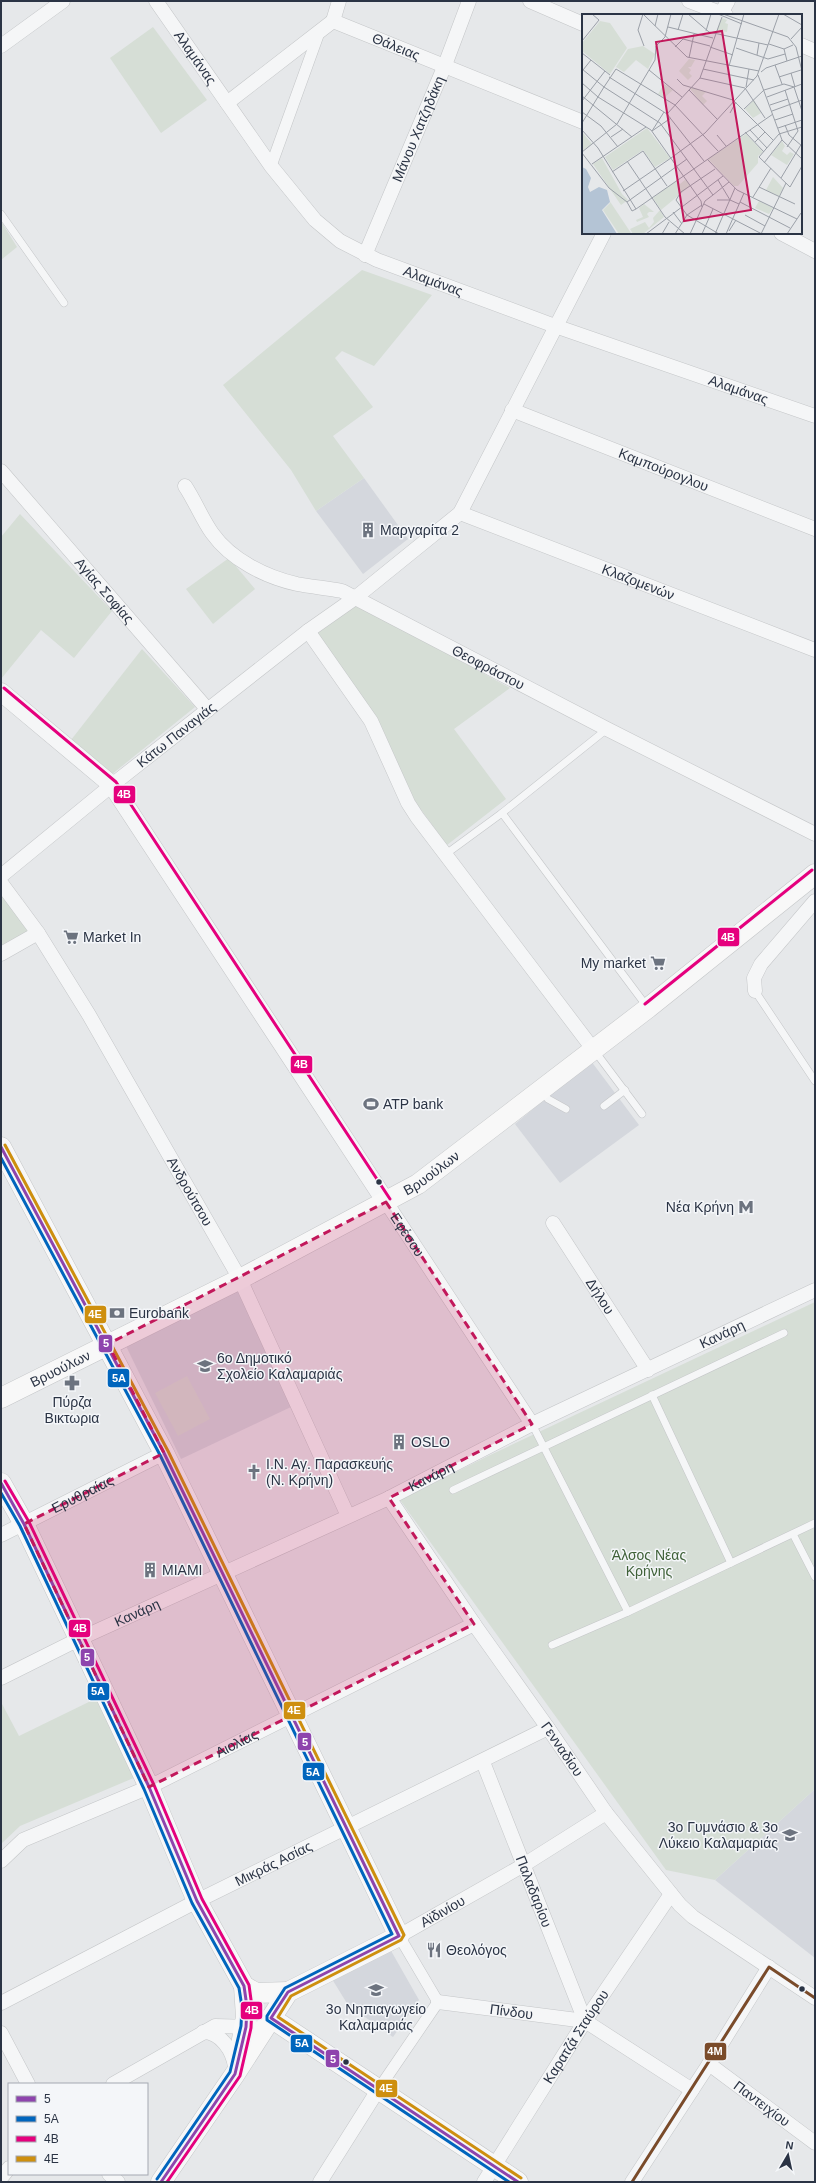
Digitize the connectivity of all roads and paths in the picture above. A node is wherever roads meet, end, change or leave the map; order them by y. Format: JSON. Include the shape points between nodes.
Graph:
{"nodes":[{"id":1,"x":63,"y":1,"type":"edge"},
{"id":2,"x":156,"y":1,"type":"edge"},
{"id":3,"x":339,"y":1,"type":"edge"},
{"id":4,"x":469,"y":1,"type":"edge"},
{"id":5,"x":530,"y":1,"type":"edge"},
{"id":6,"x":689,"y":1,"type":"edge"},
{"id":7,"x":724,"y":11,"type":"edge"},
{"id":8,"x":333,"y":21,"type":"junction"},
{"id":9,"x":582,"y":24,"type":"edge"},
{"id":10,"x":320,"y":30,"type":"junction"},
{"id":11,"x":802,"y":45,"type":"edge"},
{"id":12,"x":1,"y":46,"type":"edge"},
{"id":13,"x":815,"y":51,"type":"edge"},
{"id":14,"x":445,"y":65,"type":"junction"},
{"id":15,"x":227,"y":103,"type":"junction"},
{"id":16,"x":582,"y":122,"type":"edge"},
{"id":17,"x":271,"y":166,"type":"junction"},
{"id":18,"x":1,"y":214,"type":"edge"},
{"id":19,"x":603,"y":234,"type":"edge"},
{"id":20,"x":783,"y":234,"type":"edge"},
{"id":21,"x":815,"y":251,"type":"edge"},
{"id":22,"x":365,"y":255,"type":"junction"},
{"id":23,"x":64,"y":303,"type":"dead end"},
{"id":24,"x":555,"y":326,"type":"junction"},
{"id":25,"x":512,"y":410,"type":"junction"},
{"id":26,"x":815,"y":416,"type":"edge"},
{"id":27,"x":1,"y":471,"type":"edge"},
{"id":28,"x":184,"y":486,"type":"dead end"},
{"id":29,"x":460,"y":514,"type":"junction"},
{"id":30,"x":815,"y":529,"type":"edge"},
{"id":31,"x":355,"y":598,"type":"junction"},
{"id":32,"x":308,"y":631,"type":"junction"},
{"id":33,"x":815,"y":650,"type":"edge"},
{"id":34,"x":1,"y":692,"type":"edge"},
{"id":35,"x":208,"y":710,"type":"junction"},
{"id":36,"x":607,"y":729,"type":"junction"},
{"id":37,"x":112,"y":785,"type":"junction"},
{"id":38,"x":502,"y":813,"type":"junction"},
{"id":39,"x":815,"y":834,"type":"edge"},
{"id":40,"x":446,"y":854,"type":"junction"},
{"id":41,"x":815,"y":874,"type":"edge"},
{"id":42,"x":1,"y":876,"type":"edge"},
{"id":43,"x":1,"y":883,"type":"edge"},
{"id":44,"x":815,"y":901,"type":"edge"},
{"id":45,"x":38,"y":933,"type":"junction"},
{"id":46,"x":1,"y":954,"type":"edge"},
{"id":47,"x":755,"y":991,"type":"joint"},
{"id":48,"x":648,"y":1008,"type":"junction"},
{"id":49,"x":593,"y":1049,"type":"junction"},
{"id":50,"x":815,"y":1081,"type":"edge"},
{"id":51,"x":539,"y":1089,"type":"junction"},
{"id":52,"x":625,"y":1090,"type":"junction"},
{"id":53,"x":604,"y":1106,"type":"dead end"},
{"id":54,"x":566,"y":1109,"type":"dead end"},
{"id":55,"x":642,"y":1114,"type":"dead end"},
{"id":56,"x":1,"y":1146,"type":"edge"},
{"id":57,"x":386,"y":1202,"type":"junction"},
{"id":58,"x":553,"y":1222,"type":"dead end"},
{"id":59,"x":240,"y":1279,"type":"junction"},
{"id":60,"x":815,"y":1290,"type":"edge"},
{"id":61,"x":784,"y":1333,"type":"dead end"},
{"id":62,"x":108,"y":1344,"type":"junction"},
{"id":63,"x":648,"y":1370,"type":"junction"},
{"id":64,"x":652,"y":1395,"type":"junction"},
{"id":65,"x":1,"y":1398,"type":"edge"},
{"id":66,"x":532,"y":1424,"type":"junction"},
{"id":67,"x":544,"y":1447,"type":"junction"},
{"id":68,"x":164,"y":1453,"type":"junction"},
{"id":69,"x":1,"y":1483,"type":"edge"},
{"id":70,"x":453,"y":1490,"type":"dead end"},
{"id":71,"x":389,"y":1498,"type":"junction"},
{"id":72,"x":348,"y":1516,"type":"junction"},
{"id":73,"x":815,"y":1523,"type":"edge"},
{"id":74,"x":24,"y":1524,"type":"junction"},
{"id":75,"x":793,"y":1534,"type":"junction"},
{"id":76,"x":1,"y":1535,"type":"edge"},
{"id":77,"x":731,"y":1563,"type":"junction"},
{"id":78,"x":224,"y":1573,"type":"junction"},
{"id":79,"x":815,"y":1577,"type":"edge"},
{"id":80,"x":628,"y":1612,"type":"junction"},
{"id":81,"x":474,"y":1624,"type":"junction"},
{"id":82,"x":79,"y":1639,"type":"junction"},
{"id":83,"x":552,"y":1645,"type":"dead end"},
{"id":84,"x":1,"y":1678,"type":"edge"},
{"id":85,"x":291,"y":1717,"type":"junction"},
{"id":86,"x":548,"y":1728,"type":"junction"},
{"id":87,"x":483,"y":1762,"type":"junction"},
{"id":88,"x":148,"y":1787,"type":"junction"},
{"id":89,"x":606,"y":1813,"type":"junction"},
{"id":90,"x":346,"y":1828,"type":"junction"},
{"id":91,"x":1,"y":1860,"type":"edge"},
{"id":92,"x":522,"y":1866,"type":"junction"},
{"id":93,"x":671,"y":1894,"type":"junction"},
{"id":94,"x":197,"y":1901,"type":"junction"},
{"id":95,"x":399,"y":1936,"type":"junction"},
{"id":96,"x":769,"y":1967,"type":"junction"},
{"id":97,"x":244,"y":1986,"type":"junction"},
{"id":98,"x":288,"y":1992,"type":"junction"},
{"id":99,"x":815,"y":1998,"type":"edge"},
{"id":100,"x":438,"y":2002,"type":"junction"},
{"id":101,"x":1,"y":2003,"type":"edge"},
{"id":102,"x":271,"y":2018,"type":"junction"},
{"id":103,"x":585,"y":2021,"type":"junction"},
{"id":104,"x":246,"y":2027,"type":"junction"},
{"id":105,"x":203,"y":2032,"type":"junction"},
{"id":106,"x":1,"y":2033,"type":"edge"},
{"id":107,"x":709,"y":2064,"type":"junction"},
{"id":108,"x":236,"y":2074,"type":"junction"},
{"id":109,"x":27,"y":2083,"type":"edge"},
{"id":110,"x":115,"y":2083,"type":"edge"},
{"id":111,"x":378,"y":2090,"type":"junction"},
{"id":112,"x":692,"y":2090,"type":"junction"},
{"id":113,"x":815,"y":2143,"type":"edge"},
{"id":114,"x":8,"y":2169,"type":"edge"},
{"id":115,"x":489,"y":2174,"type":"edge"},
{"id":116,"x":110,"y":2175,"type":"edge"},
{"id":117,"x":1,"y":2178,"type":"edge"},
{"id":118,"x":118,"y":2182,"type":"edge"},
{"id":119,"x":161,"y":2182,"type":"edge"},
{"id":120,"x":320,"y":2182,"type":"edge"},
{"id":121,"x":518,"y":2182,"type":"edge"},
{"id":122,"x":632,"y":2182,"type":"edge"}],
"edges":[{"from":1,"to":12,"type":"street"},
{"from":2,"to":15,"type":"street","name":"Αλαμάνας"},
{"from":3,"to":8,"type":"street"},
{"from":4,"to":14,"type":"street","name":"Μάνου Χατζηδάκη"},
{"from":5,"to":9,"type":"street"},
{"from":6,"to":7,"type":"street"},
{"from":8,"to":10,"type":"street"},
{"from":8,"to":14,"type":"street","name":"Θάλειας"},
{"from":10,"to":15,"type":"street"},
{"from":10,"to":17,"type":"street"},
{"from":11,"to":13,"type":"street"},
{"from":14,"to":16,"type":"street","name":"Θάλειας"},
{"from":14,"to":22,"type":"street","name":"Μάνου Χατζηδάκη"},
{"from":15,"to":17,"type":"street","name":"Αλαμάνας"},
{"from":17,"to":22,"type":"street","name":"Αλαμάνας","via":[[322,227]]},
{"from":18,"to":23,"type":"lane"},
{"from":19,"to":24,"type":"street"},
{"from":20,"to":21,"type":"street"},
{"from":22,"to":24,"type":"street","name":"Αλαμάνας"},
{"from":24,"to":25,"type":"street"},
{"from":24,"to":26,"type":"street","name":"Αλαμάνας"},
{"from":25,"to":29,"type":"street"},
{"from":25,"to":30,"type":"street","name":"Καμπούρογλου"},
{"from":27,"to":35,"type":"street","name":"Αγίας Σοφίας"},
{"from":28,"to":31,"type":"street","name":"Θεοφράστου","via":[[198,505],[212,533],[222,546],[236,557],[282,580],[342,591]]},
{"from":29,"to":31,"type":"street","name":"Κάτω Παναγιάς"},
{"from":29,"to":33,"type":"street","name":"Κλαζομενών"},
{"from":31,"to":32,"type":"street","name":"Κάτω Παναγιάς"},
{"from":31,"to":36,"type":"street","name":"Θεοφράστου"},
{"from":32,"to":35,"type":"street","name":"Κάτω Παναγιάς"},
{"from":32,"to":40,"type":"street","via":[[371,721],[408,802]]},
{"from":34,"to":37,"type":"street","name":"Εφέσου"},
{"from":35,"to":37,"type":"street","name":"Κάτω Παναγιάς"},
{"from":36,"to":38,"type":"lane"},
{"from":36,"to":39,"type":"street","name":"Θεοφράστου"},
{"from":37,"to":42,"type":"street","name":"Κάτω Παναγιάς"},
{"from":37,"to":57,"type":"street","name":"Εφέσου"},
{"from":38,"to":40,"type":"lane"},
{"from":38,"to":48,"type":"lane"},
{"from":40,"to":49,"type":"street"},
{"from":41,"to":48,"type":"main road","name":"Βρυούλων"},
{"from":43,"to":45,"type":"street","name":"Ανδρούτσου"},
{"from":44,"to":47,"type":"street","via":[[761,964],[754,978]]},
{"from":45,"to":46,"type":"street"},
{"from":45,"to":59,"type":"street","name":"Ανδρούτσου","via":[[89,1015]]},
{"from":47,"to":50,"type":"lane"},
{"from":48,"to":49,"type":"main road","name":"Βρυούλων"},
{"from":49,"to":51,"type":"main road","name":"Βρυούλων"},
{"from":49,"to":52,"type":"lane"},
{"from":51,"to":54,"type":"lane","via":[[548,1099]]},
{"from":51,"to":57,"type":"main road","name":"Βρυούλων","via":[[418,1184]]},
{"from":52,"to":53,"type":"lane"},
{"from":52,"to":55,"type":"lane"},
{"from":56,"to":62,"type":"main road"},
{"from":57,"to":59,"type":"main road","name":"Βρυούλων"},
{"from":57,"to":66,"type":"street","name":"Εφέσου"},
{"from":58,"to":63,"type":"street","name":"Δήλου"},
{"from":59,"to":62,"type":"main road","name":"Βρυούλων"},
{"from":59,"to":72,"type":"street","name":"Ανδρούτσου"},
{"from":60,"to":63,"type":"street","name":"Κανάρη"},
{"from":61,"to":64,"type":"lane"},
{"from":62,"to":65,"type":"main road","name":"Βρυούλων"},
{"from":62,"to":68,"type":"main road"},
{"from":63,"to":66,"type":"street","name":"Κανάρη"},
{"from":64,"to":67,"type":"lane"},
{"from":64,"to":77,"type":"lane"},
{"from":66,"to":67,"type":"lane"},
{"from":66,"to":71,"type":"street","name":"Κανάρη"},
{"from":67,"to":70,"type":"lane"},
{"from":67,"to":80,"type":"lane"},
{"from":68,"to":74,"type":"street","name":"Ερυθραίας"},
{"from":68,"to":78,"type":"main road"},
{"from":69,"to":74,"type":"main road"},
{"from":71,"to":72,"type":"street","name":"Κανάρη"},
{"from":71,"to":81,"type":"street","name":"Γενναδίου"},
{"from":72,"to":78,"type":"street","name":"Κανάρη"},
{"from":73,"to":75,"type":"lane"},
{"from":74,"to":76,"type":"street","name":"Ερυθραίας"},
{"from":74,"to":82,"type":"main road"},
{"from":75,"to":77,"type":"lane"},
{"from":75,"to":79,"type":"lane"},
{"from":77,"to":80,"type":"lane"},
{"from":78,"to":82,"type":"street","name":"Κανάρη"},
{"from":78,"to":85,"type":"main road"},
{"from":80,"to":83,"type":"lane"},
{"from":81,"to":85,"type":"street","name":"Αιολίας"},
{"from":81,"to":86,"type":"street","name":"Γενναδίου"},
{"from":82,"to":84,"type":"street","name":"Κανάρη"},
{"from":82,"to":88,"type":"main road"},
{"from":85,"to":88,"type":"street","name":"Αιολίας"},
{"from":85,"to":90,"type":"main road"},
{"from":86,"to":87,"type":"street","name":"Μικράς Ασίας"},
{"from":86,"to":89,"type":"street","name":"Γενναδίου"},
{"from":87,"to":90,"type":"street","name":"Μικράς Ασίας"},
{"from":87,"to":92,"type":"street","name":"Παλαδαρίου"},
{"from":88,"to":91,"type":"street","name":"Αιολίας","via":[[23,1840]]},
{"from":88,"to":94,"type":"main road"},
{"from":89,"to":92,"type":"street","name":"Αϊδινίου"},
{"from":89,"to":93,"type":"street","name":"Γενναδίου"},
{"from":90,"to":94,"type":"street","name":"Μικράς Ασίας"},
{"from":90,"to":95,"type":"main road"},
{"from":92,"to":95,"type":"street","name":"Αϊδινίου"},
{"from":92,"to":103,"type":"street","name":"Παλαδαρίου"},
{"from":93,"to":96,"type":"street","name":"Γενναδίου","via":[[693,1917]]},
{"from":93,"to":103,"type":"street","name":"Καρατζά Σταύρου"},
{"from":94,"to":97,"type":"main road"},
{"from":94,"to":101,"type":"street","name":"Μικράς Ασίας"},
{"from":95,"to":98,"type":"main road","name":"Αϊδινίου"},
{"from":95,"to":100,"type":"street"},
{"from":96,"to":99,"type":"street","name":"Γενναδίου"},
{"from":96,"to":107,"type":"street"},
{"from":97,"to":98,"type":"main road","via":[[256,1993]]},
{"from":97,"to":104,"type":"main road"},
{"from":98,"to":102,"type":"main road"},
{"from":100,"to":103,"type":"street","name":"Πίνδου"},
{"from":100,"to":111,"type":"street"},
{"from":102,"to":104,"type":"street","via":[[256,2026]]},
{"from":102,"to":108,"type":"main road"},
{"from":102,"to":111,"type":"main road"},
{"from":103,"to":112,"type":"street"},
{"from":103,"to":115,"type":"street","name":"Καρατζά Σταύρου"},
{"from":104,"to":105,"type":"street","via":[[215,2026]]},
{"from":104,"to":108,"type":"main road"},
{"from":105,"to":108,"type":"street","via":[[212,2033],[228,2047],[234,2060]]},
{"from":105,"to":110,"type":"street"},
{"from":106,"to":109,"type":"street"},
{"from":107,"to":112,"type":"street"},
{"from":107,"to":113,"type":"street","name":"Παντειχίου"},
{"from":108,"to":119,"type":"main road"},
{"from":111,"to":115,"type":"main road"},
{"from":111,"to":120,"type":"street"},
{"from":112,"to":122,"type":"street"},
{"from":114,"to":117,"type":"street"},
{"from":115,"to":121,"type":"main road"},
{"from":116,"to":118,"type":"street"}]}
